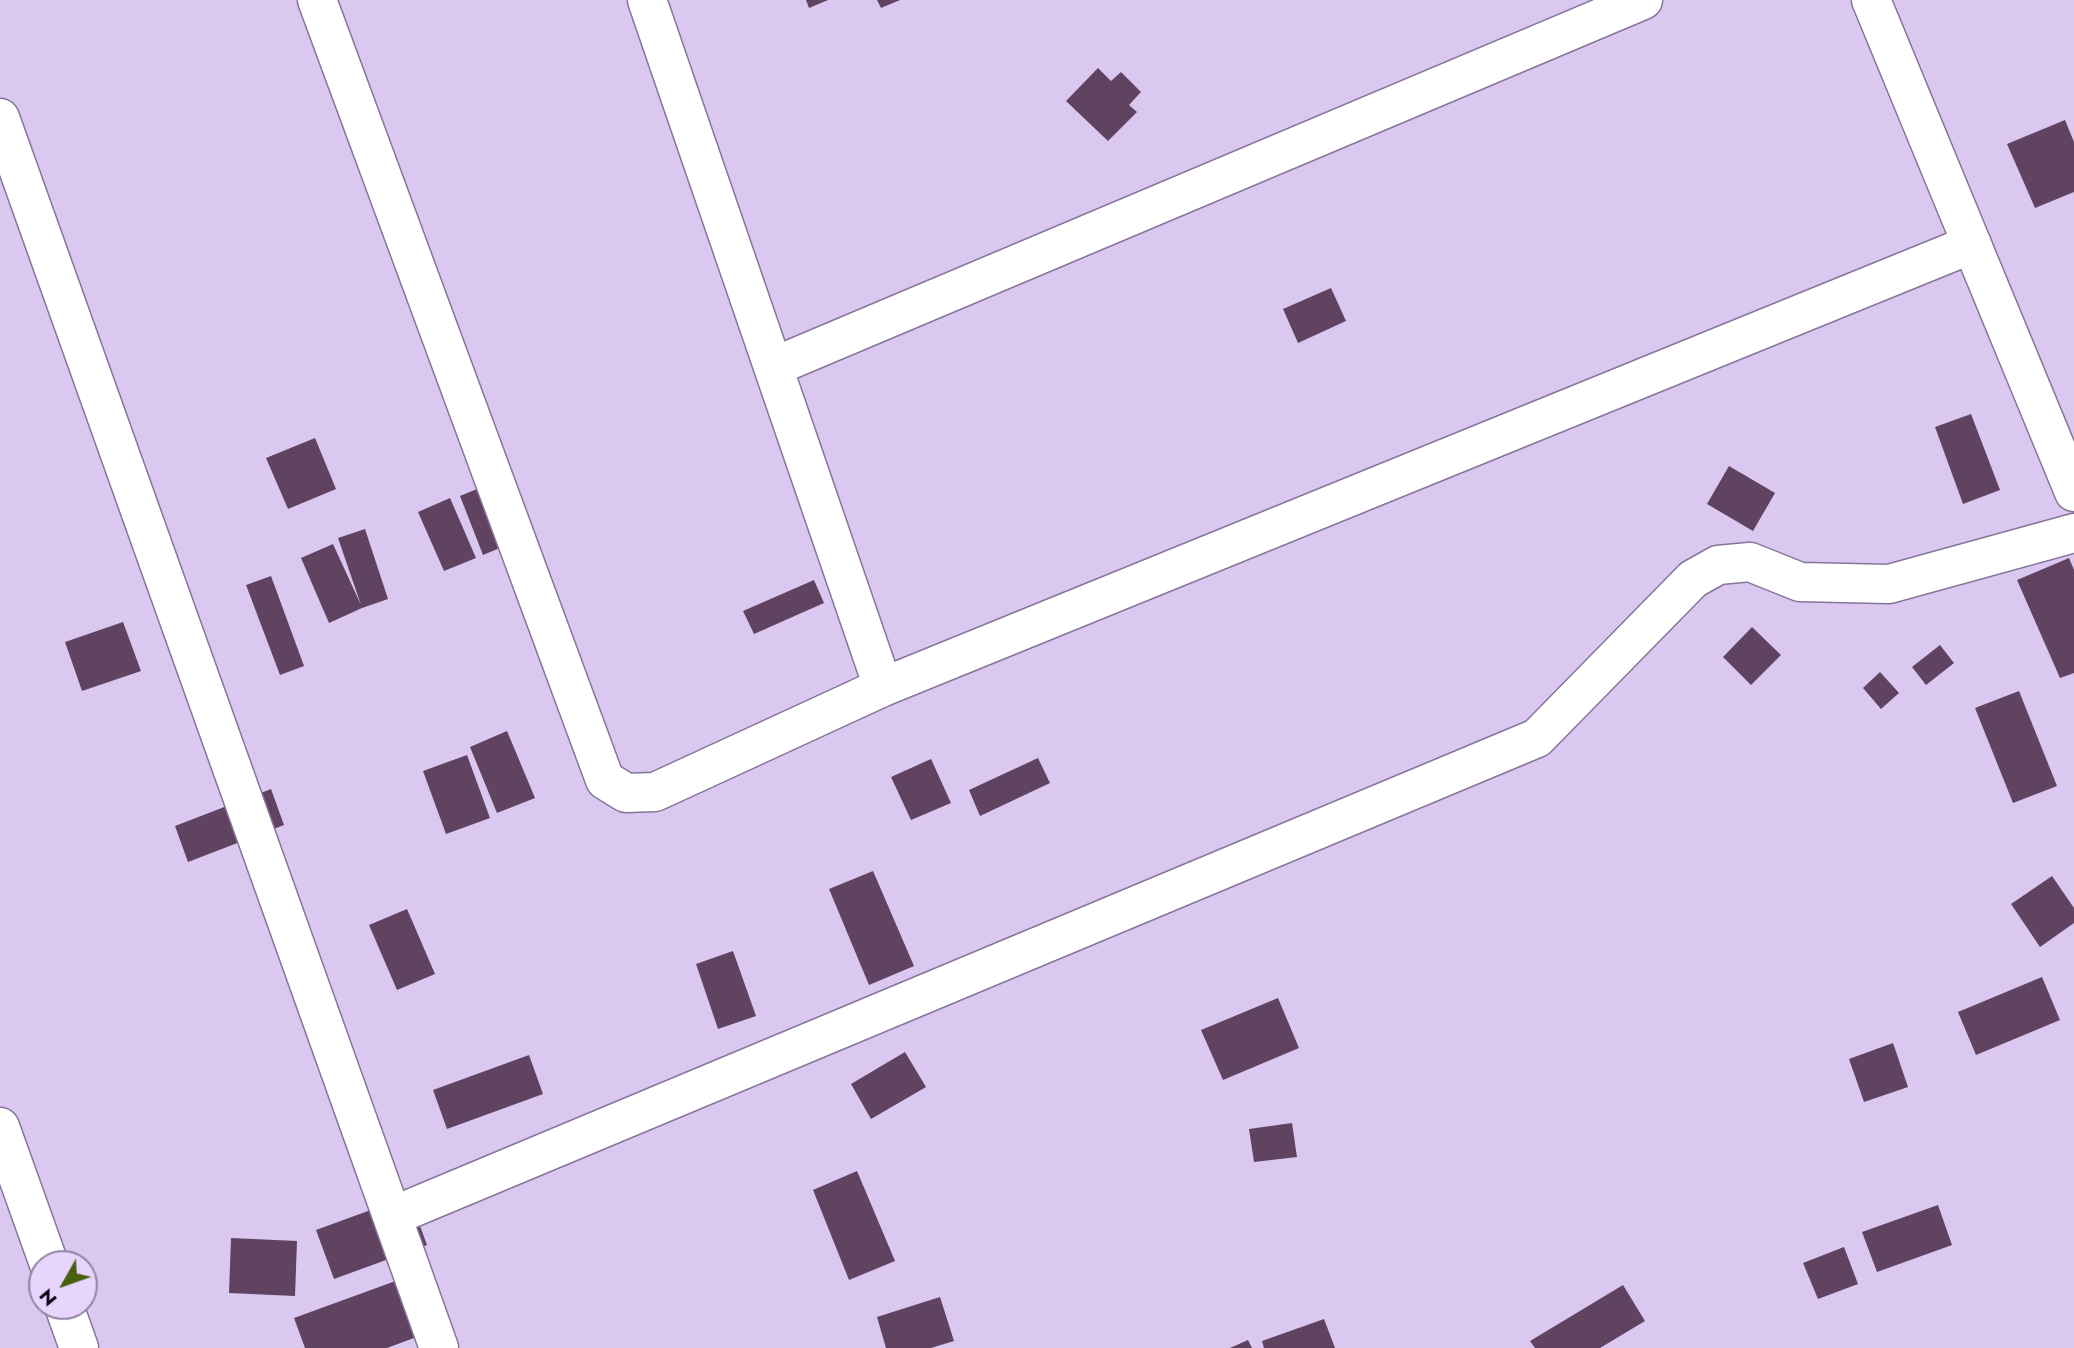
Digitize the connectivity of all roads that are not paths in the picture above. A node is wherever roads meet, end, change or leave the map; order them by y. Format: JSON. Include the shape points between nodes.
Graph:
{"nodes":[{"id":1,"x":317,"y":0,"type":"edge"},
{"id":2,"x":648,"y":0,"type":"edge"},
{"id":3,"x":1643,"y":0,"type":"edge"},
{"id":4,"x":1871,"y":0,"type":"edge"},
{"id":5,"x":0,"y":118,"type":"edge"},
{"id":6,"x":1972,"y":244,"type":"junction"},
{"id":7,"x":774,"y":367,"type":"junction"},
{"id":8,"x":2074,"y":492,"type":"edge"},
{"id":9,"x":2074,"y":533,"type":"edge"},
{"id":10,"x":883,"y":687,"type":"junction"},
{"id":11,"x":0,"y":1127,"type":"edge"},
{"id":12,"x":393,"y":1216,"type":"junction"},
{"id":13,"x":44,"y":1250,"type":"edge"},
{"id":14,"x":69,"y":1320,"type":"edge"},
{"id":15,"x":79,"y":1348,"type":"edge"},
{"id":16,"x":439,"y":1348,"type":"edge"}],
"edges":[{"from":1,"to":10,"type":"street","via":[[605,780],[626,793],[655,792]]},
{"from":2,"to":7,"type":"street"},
{"from":3,"to":7,"type":"street"},
{"from":4,"to":6,"type":"street"},
{"from":5,"to":12,"type":"street"},
{"from":6,"to":8,"type":"street"},
{"from":6,"to":10,"type":"street"},
{"from":7,"to":10,"type":"street"},
{"from":9,"to":12,"type":"street","via":[[1889,584],[1800,582],[1749,562],[1718,565],[1693,579],[1537,738]]},
{"from":11,"to":13,"type":"street"},
{"from":12,"to":16,"type":"street"},
{"from":14,"to":15,"type":"street"}]}
